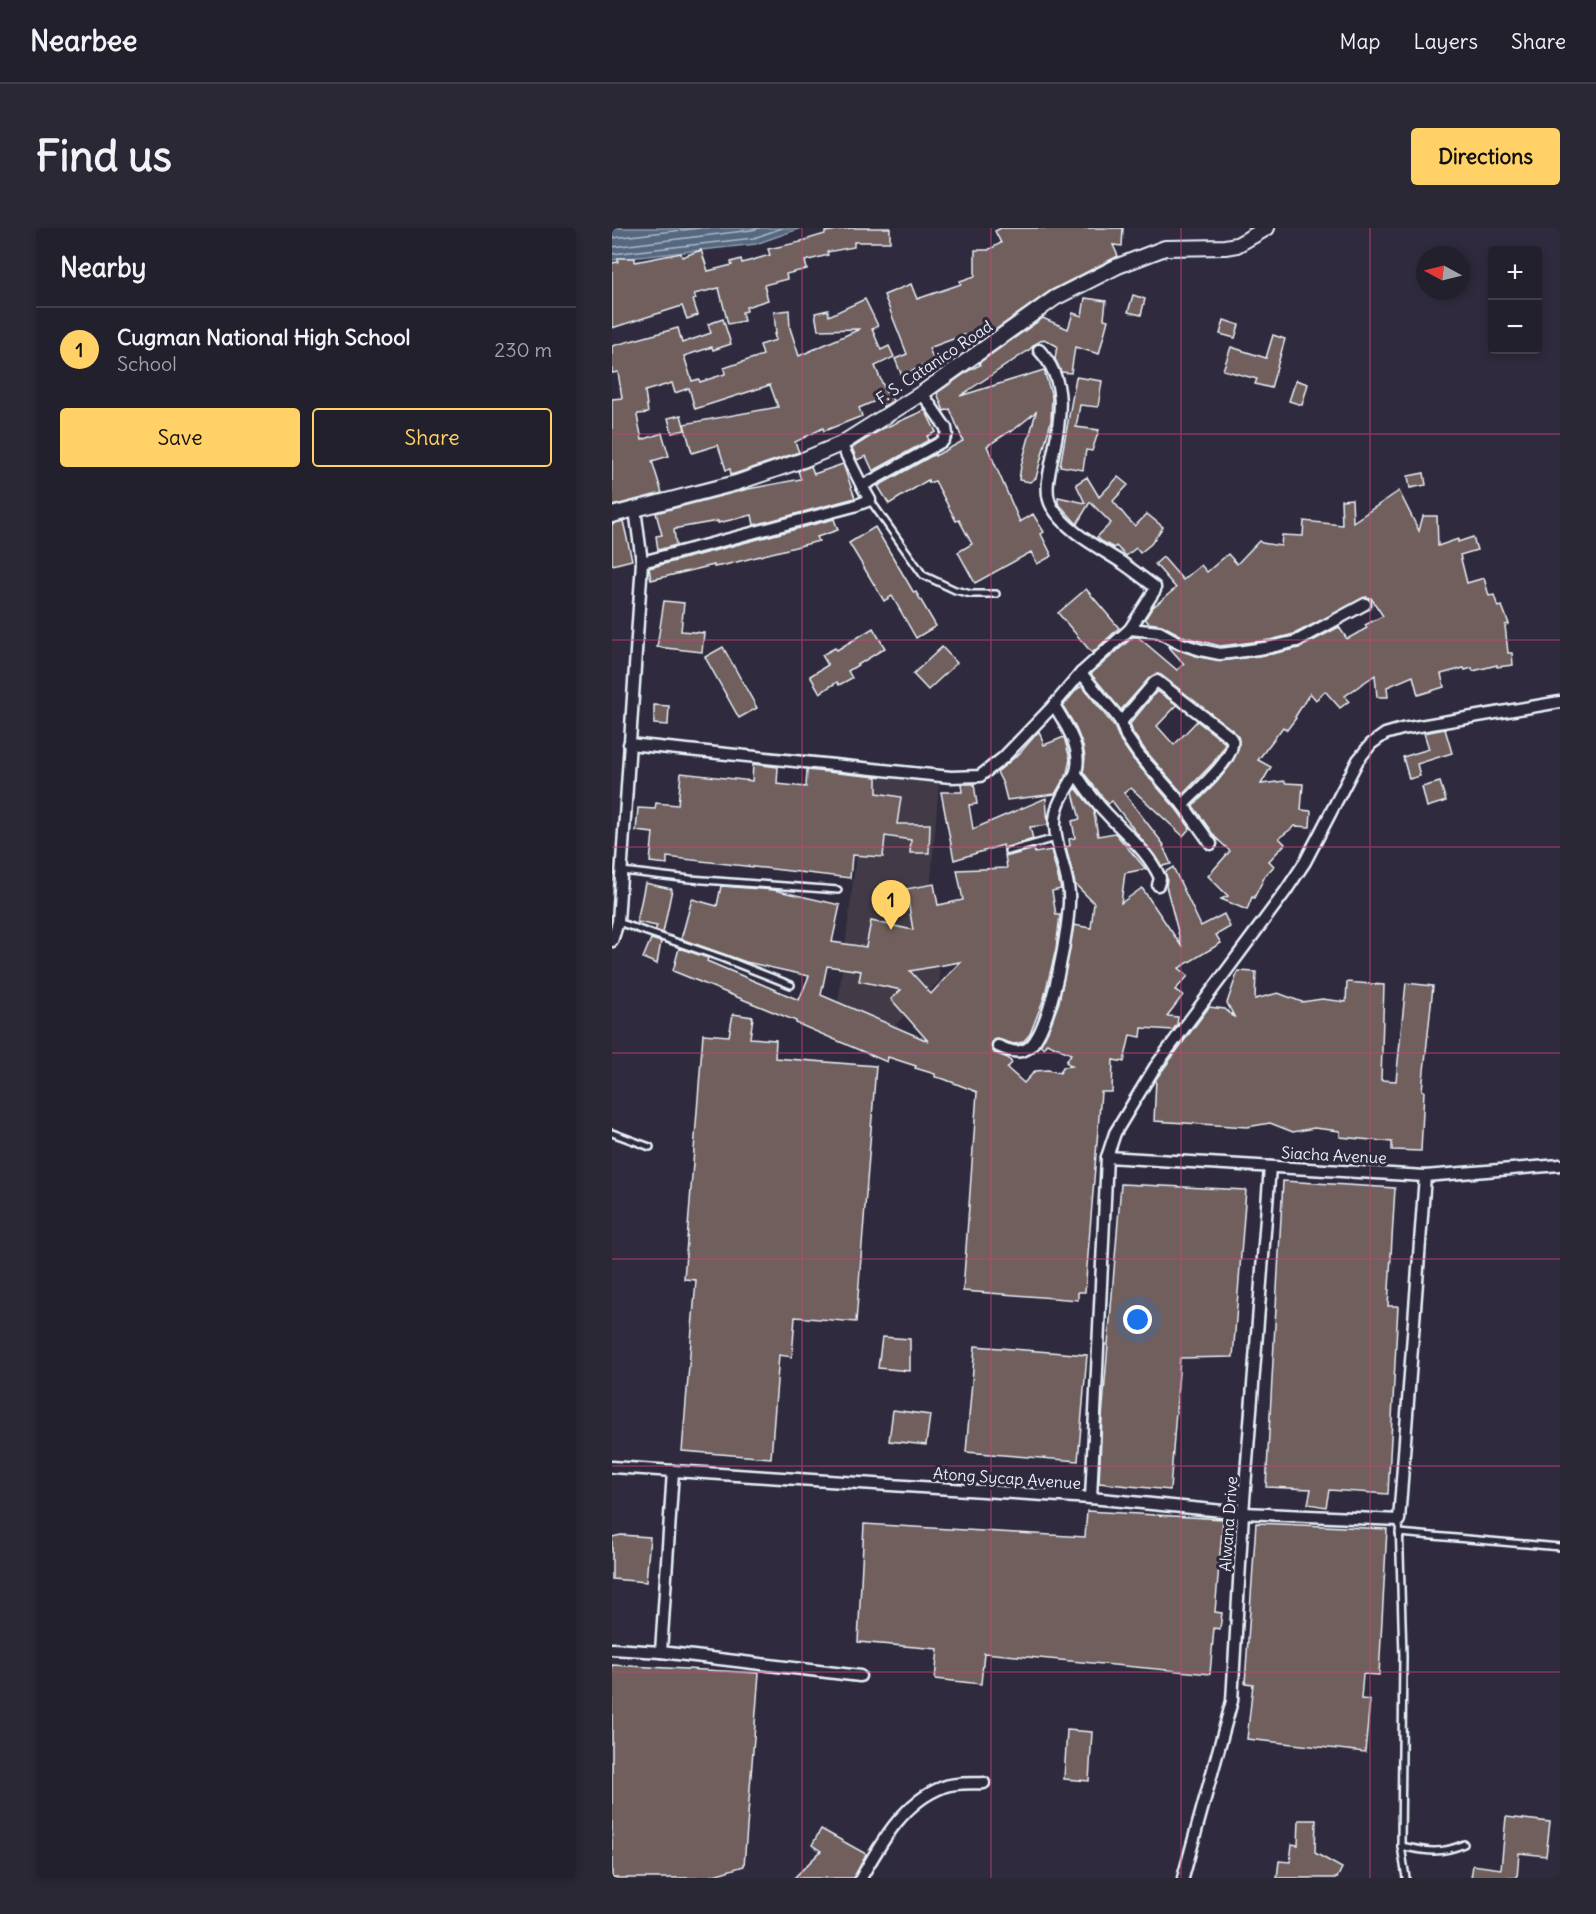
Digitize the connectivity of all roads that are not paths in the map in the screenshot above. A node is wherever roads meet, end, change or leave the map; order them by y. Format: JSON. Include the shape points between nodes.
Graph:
{"nodes":[{"id":1,"x":1267,"y":228,"type":"edge"},
{"id":2,"x":1039,"y":350,"type":"dead end"},
{"id":3,"x":922,"y":393,"type":"junction"},
{"id":4,"x":841,"y":444,"type":"junction"},
{"id":5,"x":862,"y":486,"type":"junction"},
{"id":6,"x":870,"y":500,"type":"junction"},
{"id":7,"x":635,"y":509,"type":"junction"},
{"id":8,"x":612,"y":515,"type":"edge"},
{"id":9,"x":642,"y":562,"type":"junction"},
{"id":10,"x":996,"y":594,"type":"dead end"},
{"id":11,"x":1365,"y":604,"type":"dead end"},
{"id":12,"x":1130,"y":629,"type":"junction"},
{"id":13,"x":1081,"y":673,"type":"junction"},
{"id":14,"x":1560,"y":702,"type":"edge"},
{"id":15,"x":1054,"y":705,"type":"junction"},
{"id":16,"x":1121,"y":722,"type":"junction"},
{"id":17,"x":629,"y":744,"type":"junction"},
{"id":18,"x":1076,"y":774,"type":"junction"},
{"id":19,"x":1183,"y":805,"type":"junction"},
{"id":20,"x":1056,"y":838,"type":"junction"},
{"id":21,"x":1211,"y":844,"type":"dead end"},
{"id":22,"x":1008,"y":851,"type":"dead end"},
{"id":23,"x":620,"y":871,"type":"junction"},
{"id":24,"x":1158,"y":885,"type":"dead end"},
{"id":25,"x":838,"y":890,"type":"dead end"},
{"id":26,"x":618,"y":922,"type":"junction"},
{"id":27,"x":612,"y":941,"type":"edge"},
{"id":28,"x":790,"y":985,"type":"dead end"},
{"id":29,"x":998,"y":1046,"type":"dead end"},
{"id":30,"x":612,"y":1133,"type":"edge"},
{"id":31,"x":650,"y":1147,"type":"dead end"},
{"id":32,"x":1107,"y":1157,"type":"junction"},
{"id":33,"x":1560,"y":1165,"type":"edge"},
{"id":34,"x":1270,"y":1167,"type":"junction"},
{"id":35,"x":1425,"y":1176,"type":"junction"},
{"id":36,"x":612,"y":1467,"type":"edge"},
{"id":37,"x":673,"y":1471,"type":"junction"},
{"id":38,"x":1091,"y":1498,"type":"junction"},
{"id":39,"x":1243,"y":1513,"type":"junction"},
{"id":40,"x":1400,"y":1520,"type":"junction"},
{"id":41,"x":1399,"y":1533,"type":"junction"},
{"id":42,"x":1560,"y":1547,"type":"edge"},
{"id":43,"x":612,"y":1649,"type":"edge"},
{"id":44,"x":662,"y":1652,"type":"junction"},
{"id":45,"x":860,"y":1676,"type":"dead end"},
{"id":46,"x":984,"y":1783,"type":"dead end"},
{"id":47,"x":1464,"y":1844,"type":"dead end"},
{"id":48,"x":1401,"y":1845,"type":"junction"},
{"id":49,"x":861,"y":1878,"type":"edge"},
{"id":50,"x":1183,"y":1878,"type":"edge"},
{"id":51,"x":1406,"y":1878,"type":"edge"}],
"edges":[{"from":1,"to":3,"type":"street","name":"F. S. Catanico Road","via":[[1237,245],[1165,248],[1118,266],[1055,298]]},
{"from":2,"to":12,"type":"street","via":[[1050,362],[1059,395],[1059,425],[1048,497],[1053,509],[1071,528],[1155,587]]},
{"from":3,"to":4,"type":"street","name":"F. S. Catanico Road"},
{"from":3,"to":5,"type":"street","via":[[946,428],[946,438]]},
{"from":4,"to":5,"type":"street"},
{"from":4,"to":7,"type":"street","name":"F. S. Catanico Road","via":[[736,483]]},
{"from":5,"to":6,"type":"street"},
{"from":6,"to":9,"type":"street"},
{"from":6,"to":10,"type":"lane","via":[[923,575],[954,590]]},
{"from":7,"to":8,"type":"street","name":"F. S. Catanico Road"},
{"from":7,"to":9,"type":"street"},
{"from":9,"to":17,"type":"street"},
{"from":11,"to":12,"type":"street","via":[[1297,641],[1220,654],[1179,643],[1159,632]]},
{"from":12,"to":13,"type":"street"},
{"from":13,"to":15,"type":"street"},
{"from":13,"to":16,"type":"street"},
{"from":14,"to":32,"type":"street","via":[[1402,729],[1371,744],[1358,760],[1320,835],[1285,892],[1155,1067],[1115,1133]]},
{"from":15,"to":17,"type":"street","via":[[980,776],[938,776]]},
{"from":15,"to":18,"type":"street","via":[[1076,748]]},
{"from":16,"to":19,"type":"street","via":[[1139,755]]},
{"from":16,"to":19,"type":"street","via":[[1157,681],[1229,736],[1232,747],[1224,762]]},
{"from":17,"to":23,"type":"street"},
{"from":18,"to":20,"type":"street","via":[[1056,809]]},
{"from":18,"to":24,"type":"street","via":[[1095,801],[1150,860],[1160,878]]},
{"from":19,"to":21,"type":"street"},
{"from":20,"to":22,"type":"lane"},
{"from":20,"to":29,"type":"street","via":[[1069,904],[1055,986],[1035,1042],[1017,1052]]},
{"from":23,"to":25,"type":"lane"},
{"from":23,"to":26,"type":"street"},
{"from":26,"to":27,"type":"street"},
{"from":26,"to":28,"type":"lane"},
{"from":30,"to":31,"type":"lane"},
{"from":32,"to":34,"type":"street","name":"Siacha Avenue"},
{"from":32,"to":38,"type":"street"},
{"from":33,"to":35,"type":"street","name":"Siacha Avenue"},
{"from":34,"to":35,"type":"street","name":"Siacha Avenue"},
{"from":34,"to":39,"type":"street","name":"Alwana Drive"},
{"from":35,"to":40,"type":"street"},
{"from":36,"to":37,"type":"street","name":"Atong Sycap Avenue"},
{"from":37,"to":38,"type":"street","name":"Atong Sycap Avenue"},
{"from":37,"to":44,"type":"street"},
{"from":38,"to":39,"type":"street","name":"Atong Sycap Avenue"},
{"from":39,"to":40,"type":"street","name":"Atong Sycap Avenue"},
{"from":39,"to":50,"type":"street","name":"Alwana Drive","via":[[1232,1701]]},
{"from":40,"to":41,"type":"lane"},
{"from":41,"to":42,"type":"lane"},
{"from":41,"to":48,"type":"lane","via":[[1403,1656]]},
{"from":43,"to":44,"type":"street"},
{"from":44,"to":45,"type":"street"},
{"from":46,"to":49,"type":"street","via":[[945,1786],[908,1809],[885,1837]]},
{"from":47,"to":48,"type":"lane","via":[[1436,1852]]},
{"from":48,"to":51,"type":"lane"}]}
